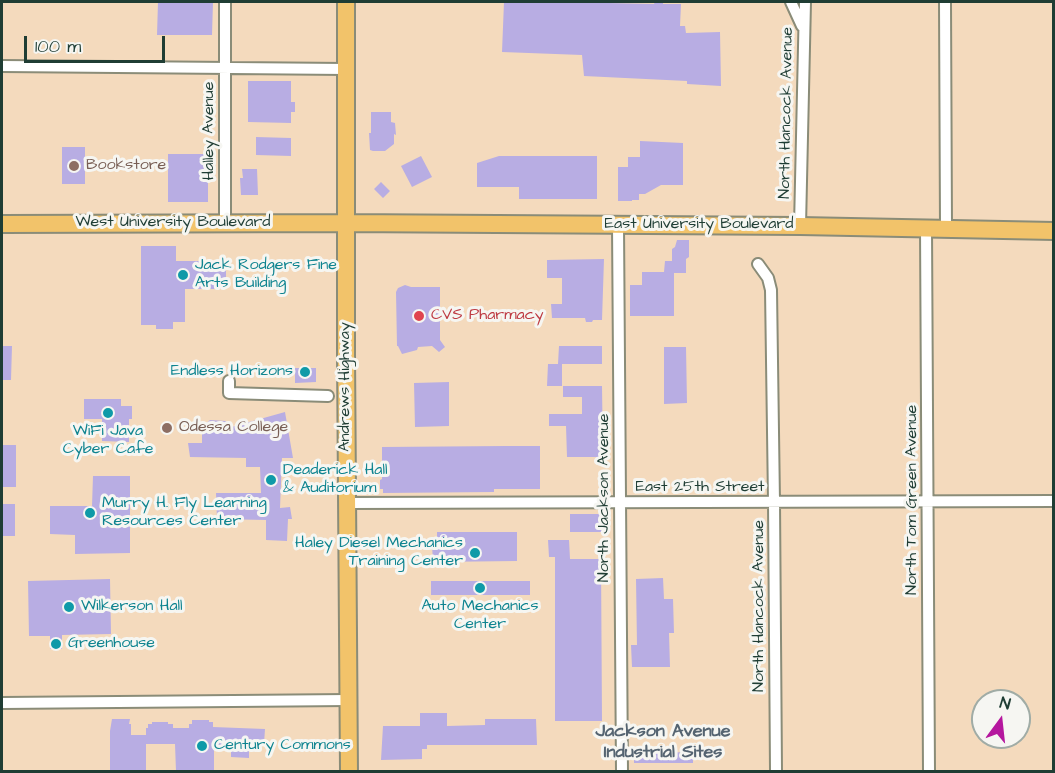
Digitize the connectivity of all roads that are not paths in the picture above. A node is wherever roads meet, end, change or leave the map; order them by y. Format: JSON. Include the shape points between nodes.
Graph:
{"nodes":[{"id":1,"x":225,"y":2,"type":"edge"},
{"id":2,"x":346,"y":2,"type":"edge"},
{"id":3,"x":791,"y":2,"type":"edge"},
{"id":4,"x":805,"y":2,"type":"edge"},
{"id":5,"x":945,"y":2,"type":"edge"},
{"id":6,"x":804,"y":32,"type":"junction"},
{"id":7,"x":2,"y":66,"type":"edge"},
{"id":8,"x":225,"y":68,"type":"junction"},
{"id":9,"x":346,"y":69,"type":"junction"},
{"id":10,"x":345,"y":223,"type":"junction"},
{"id":11,"x":2,"y":224,"type":"edge"},
{"id":12,"x":225,"y":224,"type":"junction"},
{"id":13,"x":618,"y":225,"type":"junction"},
{"id":14,"x":800,"y":226,"type":"junction"},
{"id":15,"x":926,"y":228,"type":"junction"},
{"id":16,"x":946,"y":228,"type":"junction"},
{"id":17,"x":1053,"y":231,"type":"edge"},
{"id":18,"x":758,"y":264,"type":"dead end"},
{"id":19,"x":229,"y":381,"type":"dead end"},
{"id":20,"x":328,"y":396,"type":"dead end"},
{"id":21,"x":1053,"y":501,"type":"edge"},
{"id":22,"x":774,"y":502,"type":"junction"},
{"id":23,"x":928,"y":502,"type":"junction"},
{"id":24,"x":346,"y":503,"type":"junction"},
{"id":25,"x":620,"y":503,"type":"junction"},
{"id":26,"x":349,"y":700,"type":"junction"},
{"id":27,"x":2,"y":703,"type":"edge"},
{"id":28,"x":349,"y":771,"type":"edge"},
{"id":29,"x":622,"y":771,"type":"edge"},
{"id":30,"x":776,"y":771,"type":"edge"},
{"id":31,"x":929,"y":771,"type":"edge"}],
"edges":[{"from":1,"to":8,"type":"street","name":"Halley Avenue"},
{"from":2,"to":9,"type":"main road","name":"Andrews Highway"},
{"from":3,"to":6,"type":"street"},
{"from":4,"to":6,"type":"street","name":"North Hancock Avenue"},
{"from":5,"to":16,"type":"street"},
{"from":6,"to":14,"type":"street","name":"North Hancock Avenue"},
{"from":7,"to":8,"type":"street"},
{"from":8,"to":9,"type":"street"},
{"from":8,"to":12,"type":"street","name":"Halley Avenue"},
{"from":9,"to":10,"type":"main road","name":"Andrews Highway"},
{"from":10,"to":12,"type":"main road","name":"West University Boulevard"},
{"from":10,"to":13,"type":"main road","name":"East University Boulevard"},
{"from":10,"to":24,"type":"main road","name":"Andrews Highway"},
{"from":11,"to":12,"type":"main road","name":"West University Boulevard"},
{"from":13,"to":14,"type":"main road","name":"East University Boulevard"},
{"from":13,"to":25,"type":"street","name":"North Jackson Avenue"},
{"from":14,"to":15,"type":"main road","name":"East University Boulevard"},
{"from":15,"to":16,"type":"main road","name":"East University Boulevard"},
{"from":15,"to":23,"type":"street","name":"North Tom Green Avenue"},
{"from":16,"to":17,"type":"main road","name":"East University Boulevard"},
{"from":18,"to":22,"type":"street","name":"North Hancock Avenue","via":[[771,290]]},
{"from":19,"to":20,"type":"street","via":[[229,393]]},
{"from":21,"to":23,"type":"street","name":"East 25th Street"},
{"from":22,"to":23,"type":"street","name":"East 25th Street"},
{"from":22,"to":25,"type":"street","name":"East 25th Street"},
{"from":22,"to":30,"type":"street","name":"North Hancock Avenue"},
{"from":23,"to":31,"type":"street","name":"North Tom Green Avenue"},
{"from":24,"to":25,"type":"street","name":"East 25th Street"},
{"from":24,"to":26,"type":"main road","name":"Andrews Highway"},
{"from":25,"to":29,"type":"street","name":"North Jackson Avenue"},
{"from":26,"to":27,"type":"street"},
{"from":26,"to":28,"type":"main road","name":"Andrews Highway"}]}
